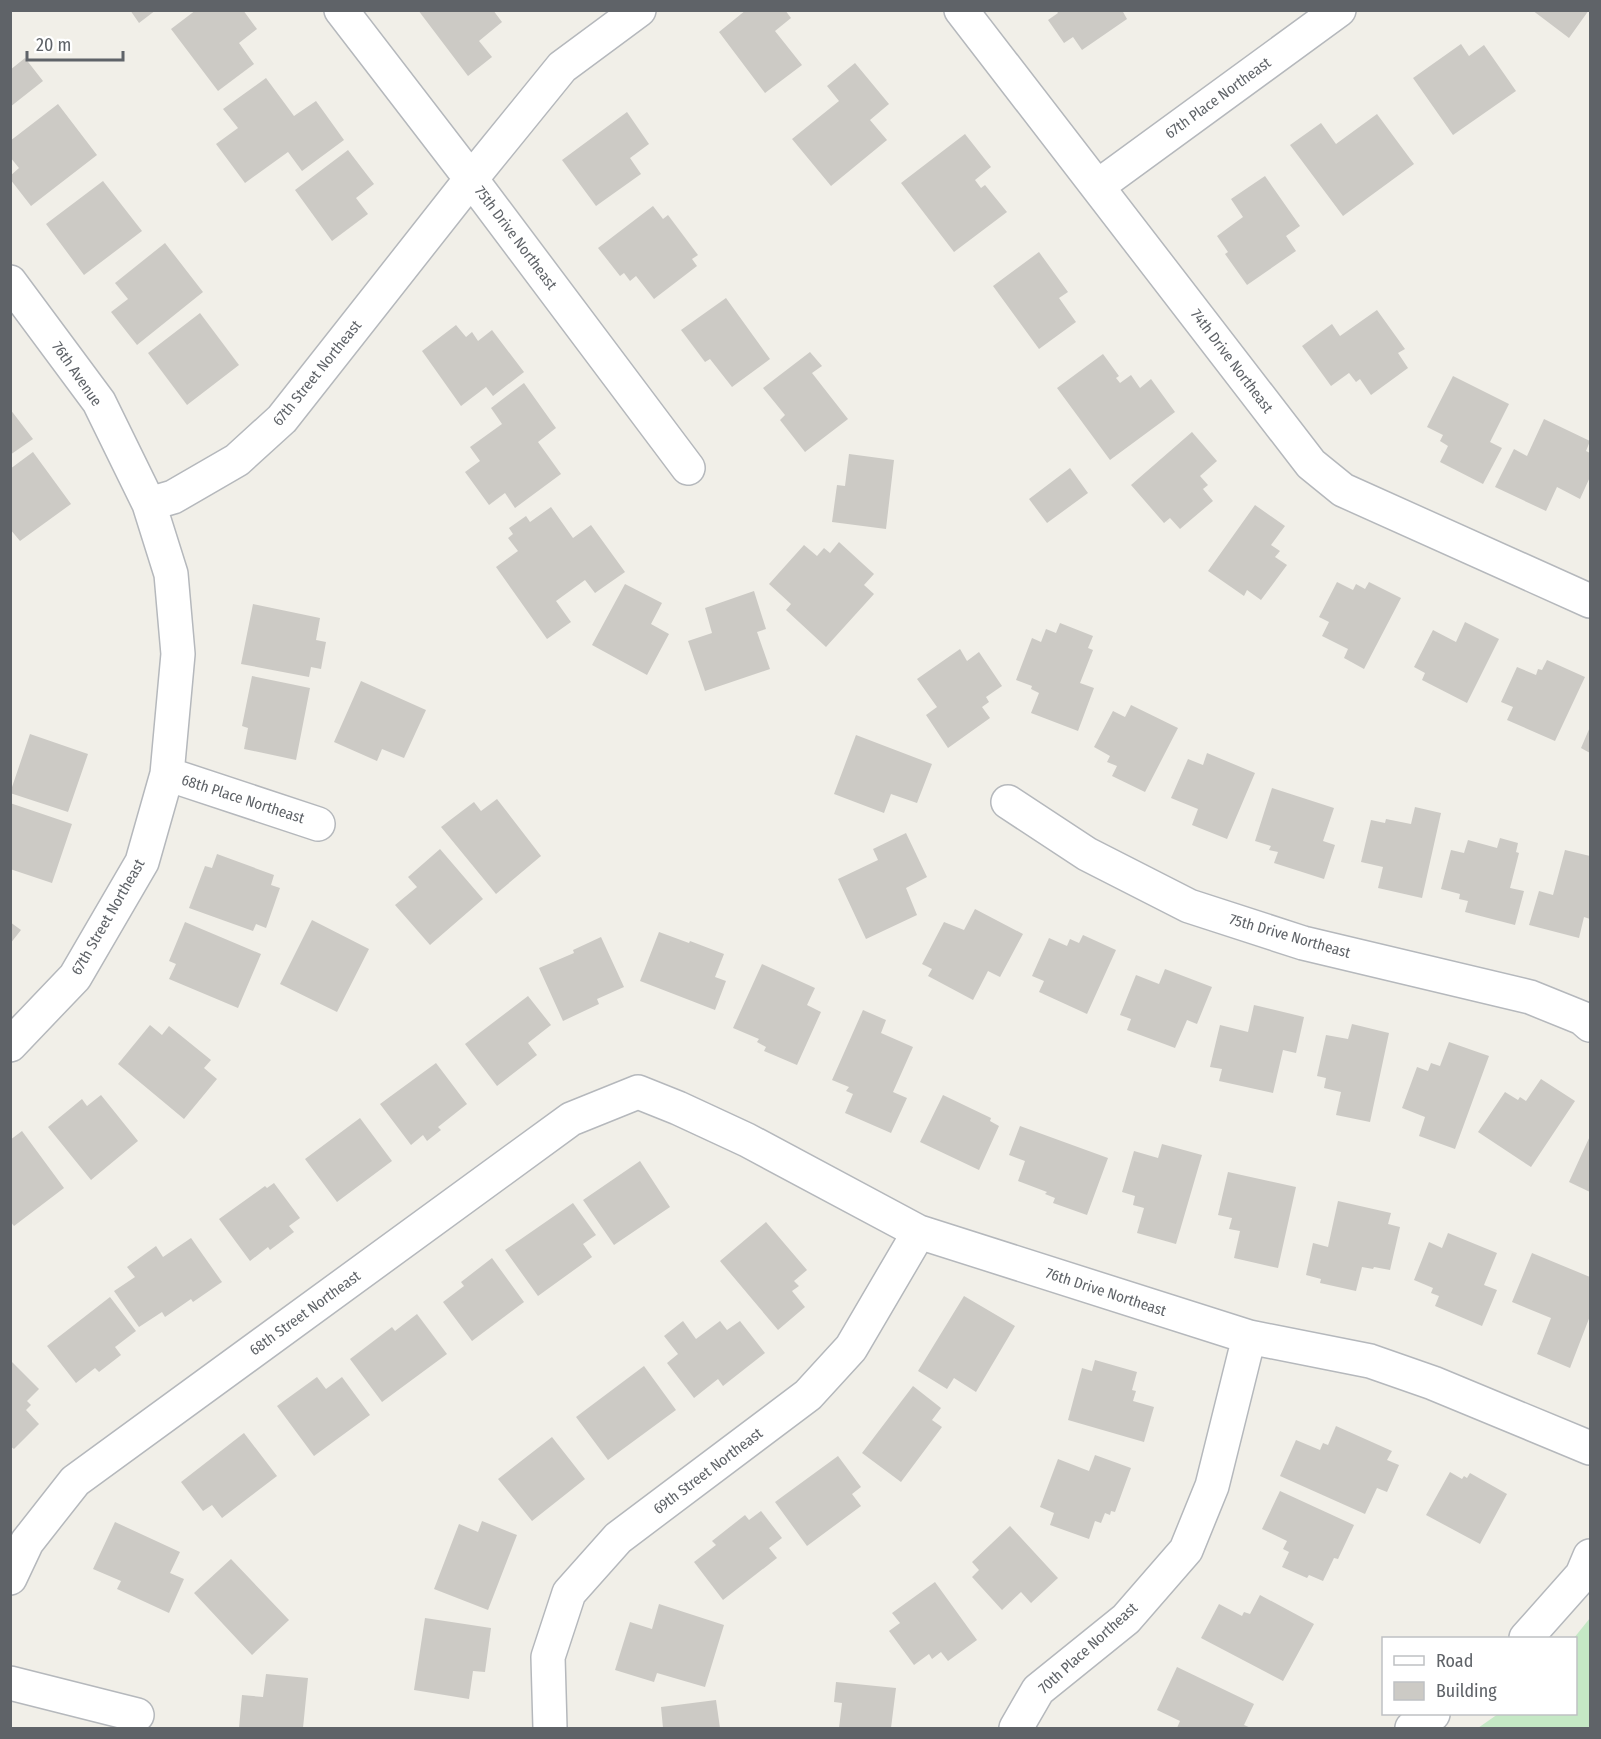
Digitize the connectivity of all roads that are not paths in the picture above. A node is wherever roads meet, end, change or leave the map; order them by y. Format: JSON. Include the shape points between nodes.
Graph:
{"nodes":[{"id":1,"x":341,"y":10,"type":"edge"},
{"id":2,"x":639,"y":10,"type":"edge"},
{"id":3,"x":961,"y":10,"type":"edge"},
{"id":4,"x":1339,"y":10,"type":"edge"},
{"id":5,"x":471,"y":179,"type":"junction"},
{"id":6,"x":1098,"y":186,"type":"junction"},
{"id":7,"x":13,"y":291,"type":"edge"},
{"id":8,"x":688,"y":468,"type":"dead end"},
{"id":9,"x":149,"y":504,"type":"junction"},
{"id":10,"x":1590,"y":601,"type":"edge"},
{"id":11,"x":167,"y":774,"type":"junction"},
{"id":12,"x":1008,"y":802,"type":"dead end"},
{"id":13,"x":318,"y":824,"type":"dead end"},
{"id":14,"x":1590,"y":1025,"type":"edge"},
{"id":15,"x":10,"y":1045,"type":"edge"},
{"id":16,"x":638,"y":1092,"type":"joint"},
{"id":17,"x":919,"y":1232,"type":"junction"},
{"id":18,"x":1249,"y":1337,"type":"junction"},
{"id":19,"x":1590,"y":1448,"type":"edge"},
{"id":20,"x":1590,"y":1556,"type":"edge"},
{"id":21,"x":10,"y":1578,"type":"edge"},
{"id":22,"x":1527,"y":1637,"type":"edge"},
{"id":23,"x":10,"y":1683,"type":"edge"},
{"id":24,"x":137,"y":1715,"type":"dead end"},
{"id":25,"x":1430,"y":1715,"type":"edge"},
{"id":26,"x":550,"y":1728,"type":"edge"},
{"id":27,"x":1016,"y":1728,"type":"edge"},
{"id":28,"x":1412,"y":1728,"type":"edge"}],
"edges":[{"from":1,"to":5,"type":"street","name":"75th Drive Northeast"},
{"from":2,"to":5,"type":"street","name":"67th Street Northeast","via":[[562,67]]},
{"from":3,"to":6,"type":"street","name":"74th Drive Northeast"},
{"from":4,"to":6,"type":"street","name":"67th Place Northeast"},
{"from":5,"to":8,"type":"street","name":"75th Drive Northeast"},
{"from":5,"to":9,"type":"street","name":"67th Street Northeast","via":[[282,419],[237,460],[172,497]]},
{"from":6,"to":10,"type":"street","name":"74th Drive Northeast","via":[[1311,464],[1343,490]]},
{"from":7,"to":9,"type":"street","name":"76th Avenue","via":[[99,402]]},
{"from":9,"to":11,"type":"street","name":"67th Street Northeast","via":[[171,574],[178,654]]},
{"from":11,"to":13,"type":"street","name":"68th Place Northeast"},
{"from":11,"to":15,"type":"street","name":"67th Street Northeast","via":[[142,862],[75,977]]},
{"from":12,"to":14,"type":"street","name":"75th Drive Northeast","via":[[1087,854],[1189,906],[1303,943],[1530,997]]},
{"from":16,"to":17,"type":"street","name":"76th Drive Northeast","via":[[747,1140]]},
{"from":16,"to":21,"type":"street","name":"68th Street Northeast","via":[[571,1119],[75,1481],[27,1542]]},
{"from":17,"to":18,"type":"street","name":"76th Drive Northeast"},
{"from":17,"to":26,"type":"street","name":"69th Street Northeast","via":[[851,1348],[808,1395],[618,1538],[569,1593],[548,1657]]},
{"from":18,"to":19,"type":"street","name":"76th Drive Northeast","via":[[1370,1361]]},
{"from":18,"to":27,"type":"street","name":"70th Place Northeast","via":[[1212,1486],[1186,1550],[1126,1619],[1038,1690]]},
{"from":20,"to":22,"type":"street","via":[[1582,1575]]},
{"from":23,"to":24,"type":"street"},
{"from":25,"to":28,"type":"street"}]}
